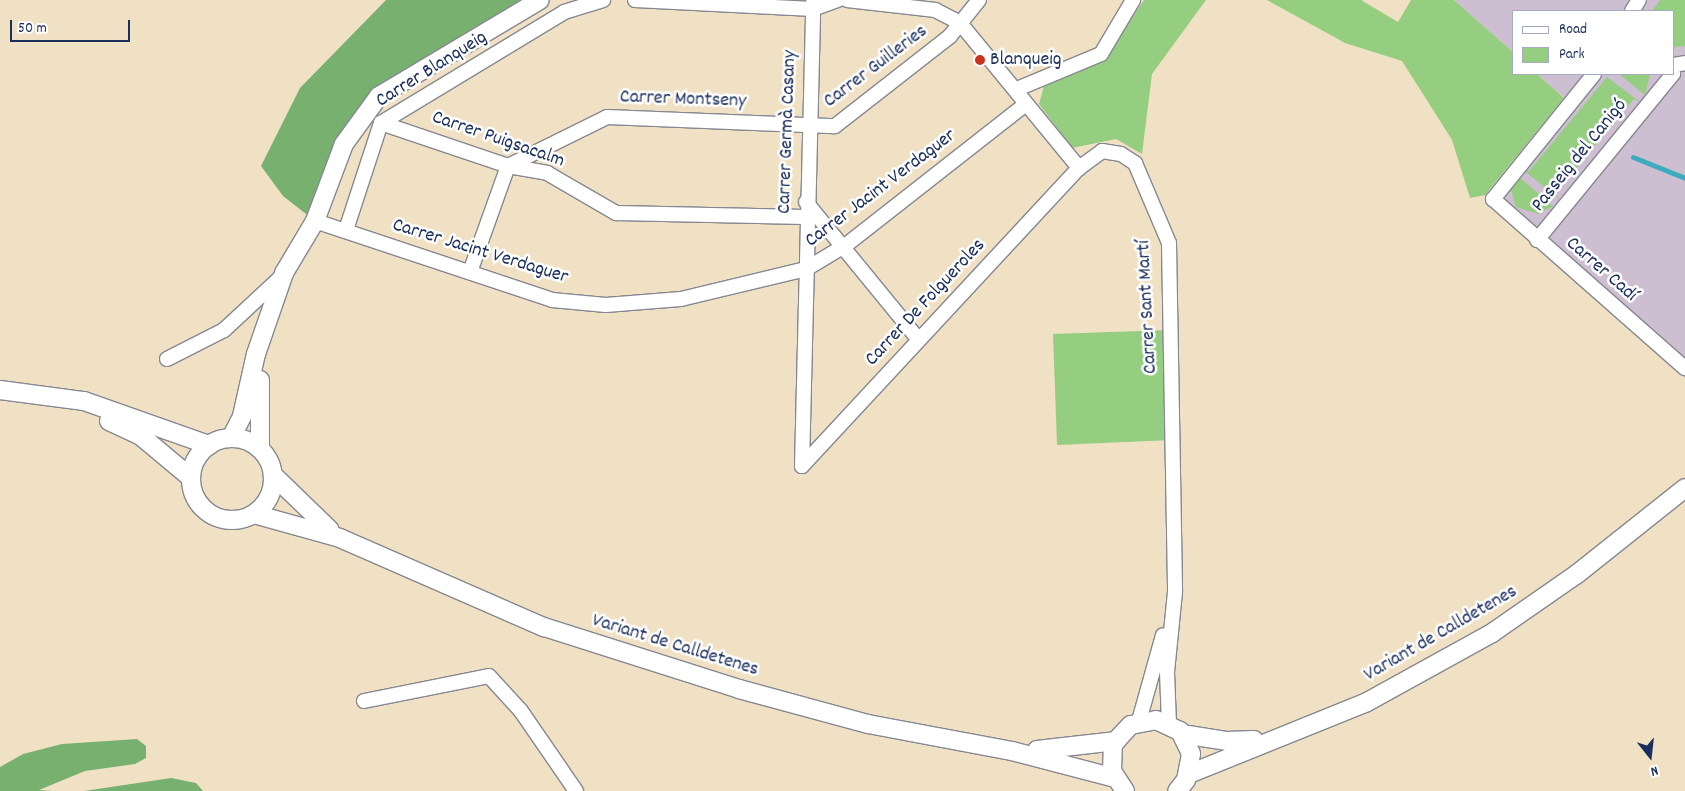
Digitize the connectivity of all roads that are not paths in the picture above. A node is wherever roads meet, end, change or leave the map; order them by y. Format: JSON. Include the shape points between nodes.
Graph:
{"nodes":[{"id":1,"x":540,"y":0,"type":"edge"},
{"id":2,"x":603,"y":0,"type":"edge"},
{"id":3,"x":635,"y":0,"type":"edge"},
{"id":4,"x":838,"y":0,"type":"edge"},
{"id":5,"x":847,"y":0,"type":"edge"},
{"id":6,"x":980,"y":0,"type":"edge"},
{"id":7,"x":1133,"y":0,"type":"edge"},
{"id":8,"x":813,"y":4,"type":"edge"},
{"id":9,"x":960,"y":23,"type":"junction"},
{"id":10,"x":1593,"y":75,"type":"edge"},
{"id":11,"x":1671,"y":75,"type":"edge"},
{"id":12,"x":1017,"y":89,"type":"junction"},
{"id":13,"x":1026,"y":104,"type":"junction"},
{"id":14,"x":381,"y":123,"type":"junction"},
{"id":15,"x":808,"y":124,"type":"junction"},
{"id":16,"x":508,"y":166,"type":"junction"},
{"id":17,"x":1080,"y":168,"type":"junction"},
{"id":18,"x":1492,"y":199,"type":"joint"},
{"id":19,"x":806,"y":202,"type":"junction"},
{"id":20,"x":805,"y":218,"type":"junction"},
{"id":21,"x":315,"y":221,"type":"junction"},
{"id":22,"x":346,"y":230,"type":"junction"},
{"id":23,"x":1537,"y":240,"type":"junction"},
{"id":24,"x":846,"y":245,"type":"junction"},
{"id":25,"x":806,"y":269,"type":"junction"},
{"id":26,"x":470,"y":272,"type":"junction"},
{"id":27,"x":284,"y":274,"type":"junction"},
{"id":28,"x":268,"y":317,"type":"junction"},
{"id":29,"x":919,"y":340,"type":"junction"},
{"id":30,"x":167,"y":359,"type":"dead end"},
{"id":31,"x":1685,"y":368,"type":"edge"},
{"id":32,"x":0,"y":390,"type":"edge"},
{"id":33,"x":60,"y":397,"type":"junction"},
{"id":34,"x":230,"y":438,"type":"junction"},
{"id":35,"x":209,"y":445,"type":"junction"},
{"id":36,"x":260,"y":449,"type":"junction"},
{"id":37,"x":802,"y":466,"type":"joint"},
{"id":38,"x":273,"y":475,"type":"junction"},
{"id":39,"x":190,"y":477,"type":"junction"},
{"id":40,"x":1685,"y":488,"type":"edge"},
{"id":41,"x":254,"y":514,"type":"junction"},
{"id":42,"x":1174,"y":520,"type":"junction"},
{"id":43,"x":340,"y":538,"type":"junction"},
{"id":44,"x":364,"y":701,"type":"dead end"},
{"id":45,"x":1139,"y":722,"type":"junction"},
{"id":46,"x":1169,"y":723,"type":"junction"},
{"id":47,"x":1182,"y":734,"type":"junction"},
{"id":48,"x":1277,"y":739,"type":"junction"},
{"id":49,"x":1116,"y":740,"type":"junction"},
{"id":50,"x":1012,"y":750,"type":"junction"},
{"id":51,"x":1189,"y":774,"type":"junction"},
{"id":52,"x":1120,"y":784,"type":"edge"},
{"id":53,"x":576,"y":791,"type":"edge"},
{"id":54,"x":1178,"y":791,"type":"edge"}],
"edges":[{"from":1,"to":21,"type":"street","name":"Variant de Calldetenes","via":[[379,96],[344,144]]},
{"from":2,"to":14,"type":"street","name":"Carrer Blanqueig","via":[[564,12]]},
{"from":3,"to":8,"type":"street"},
{"from":4,"to":8,"type":"street"},
{"from":5,"to":9,"type":"street","via":[[935,10]]},
{"from":6,"to":9,"type":"street","name":"Carrer Guilleries"},
{"from":7,"to":12,"type":"street","via":[[1101,54]]},
{"from":8,"to":15,"type":"street","name":"Carrer Germà Casany"},
{"from":9,"to":12,"type":"street"},
{"from":9,"to":15,"type":"street","name":"Carrer Guilleries","via":[[950,36],[835,126]]},
{"from":10,"to":18,"type":"street","name":"Passeig del Canigó"},
{"from":11,"to":23,"type":"street","name":"Passeig del Canigó"},
{"from":12,"to":13,"type":"street"},
{"from":13,"to":17,"type":"street"},
{"from":13,"to":24,"type":"street","name":"Carrer Jacint Verdaguer"},
{"from":14,"to":16,"type":"street","name":"Carrer Puigsacalm"},
{"from":14,"to":22,"type":"street","name":"Carrer Blanqueig"},
{"from":15,"to":16,"type":"street","name":"Carrer Montseny","via":[[606,118]]},
{"from":15,"to":19,"type":"street","name":"Carrer Germà Casany"},
{"from":16,"to":20,"type":"street","name":"Carrer Puigsacalm","via":[[547,173],[616,213]]},
{"from":16,"to":26,"type":"street"},
{"from":17,"to":29,"type":"street","name":"Carrer De Folgueroles"},
{"from":17,"to":42,"type":"street","name":"Carrer Sant Martí","via":[[1102,151],[1121,154],[1135,164],[1169,243]]},
{"from":18,"to":23,"type":"street","name":"Carrer Cadí"},
{"from":19,"to":20,"type":"street","name":"Carrer Germà Casany"},
{"from":19,"to":24,"type":"street"},
{"from":20,"to":25,"type":"street","name":"Carrer Germà Casany"},
{"from":21,"to":22,"type":"street","name":"Carrer Jacint Verdaguer"},
{"from":21,"to":27,"type":"street","name":"Variant de Calldetenes"},
{"from":22,"to":26,"type":"street","name":"Carrer Jacint Verdaguer"},
{"from":23,"to":31,"type":"street","name":"Carrer Cadí"},
{"from":24,"to":25,"type":"street","name":"Carrer Jacint Verdaguer"},
{"from":24,"to":29,"type":"street"},
{"from":25,"to":26,"type":"street","name":"Carrer Jacint Verdaguer","via":[[681,299],[606,305],[552,300]]},
{"from":25,"to":37,"type":"street","name":"Carrer Germà Casany"},
{"from":27,"to":28,"type":"street","name":"Variant de Calldetenes"},
{"from":27,"to":30,"type":"street","via":[[224,330]]},
{"from":28,"to":34,"type":"street","name":"Variant de Calldetenes","via":[[242,416]]},
{"from":28,"to":36,"type":"street","name":"Variant de Calldetenes","via":[[257,392]]},
{"from":29,"to":37,"type":"street","name":"Carrer De Folgueroles"},
{"from":32,"to":33,"type":"street"},
{"from":33,"to":35,"type":"street","via":[[84,401]]},
{"from":33,"to":39,"type":"street","via":[[140,436]]},
{"from":34,"to":35,"type":"street"},
{"from":34,"to":36,"type":"street"},
{"from":35,"to":39,"type":"street","via":[[195,461]]},
{"from":36,"to":38,"type":"street","name":"Variant de Calldetenes"},
{"from":38,"to":41,"type":"street","via":[[269,497]]},
{"from":38,"to":43,"type":"street","name":"Variant de Calldetenes","via":[[306,511]]},
{"from":39,"to":41,"type":"street","name":"Variant de Calldetenes","via":[[196,500],[213,516],[236,520]]},
{"from":40,"to":48,"type":"street","name":"Variant de Calldetenes","via":[[1577,574],[1492,633],[1368,702]]},
{"from":41,"to":43,"type":"street","name":"Variant de Calldetenes"},
{"from":42,"to":45,"type":"street","name":"Carrer Sant Martí","via":[[1166,618]]},
{"from":42,"to":46,"type":"street","name":"Carrer Sant Martí"},
{"from":43,"to":50,"type":"street","name":"Variant de Calldetenes","via":[[544,626],[739,689],[868,724]]},
{"from":44,"to":53,"type":"street","via":[[489,676],[521,712]]},
{"from":45,"to":46,"type":"street"},
{"from":45,"to":49,"type":"street"},
{"from":46,"to":47,"type":"street"},
{"from":47,"to":48,"type":"street","name":"Variant de Calldetenes","via":[[1227,741]]},
{"from":47,"to":51,"type":"street","via":[[1192,754]]},
{"from":48,"to":51,"type":"street","name":"Variant de Calldetenes"},
{"from":49,"to":50,"type":"street","name":"Variant de Calldetenes"},
{"from":49,"to":52,"type":"street","via":[[1110,757]]},
{"from":50,"to":52,"type":"street","name":"Variant de Calldetenes"},
{"from":51,"to":54,"type":"street"}]}
